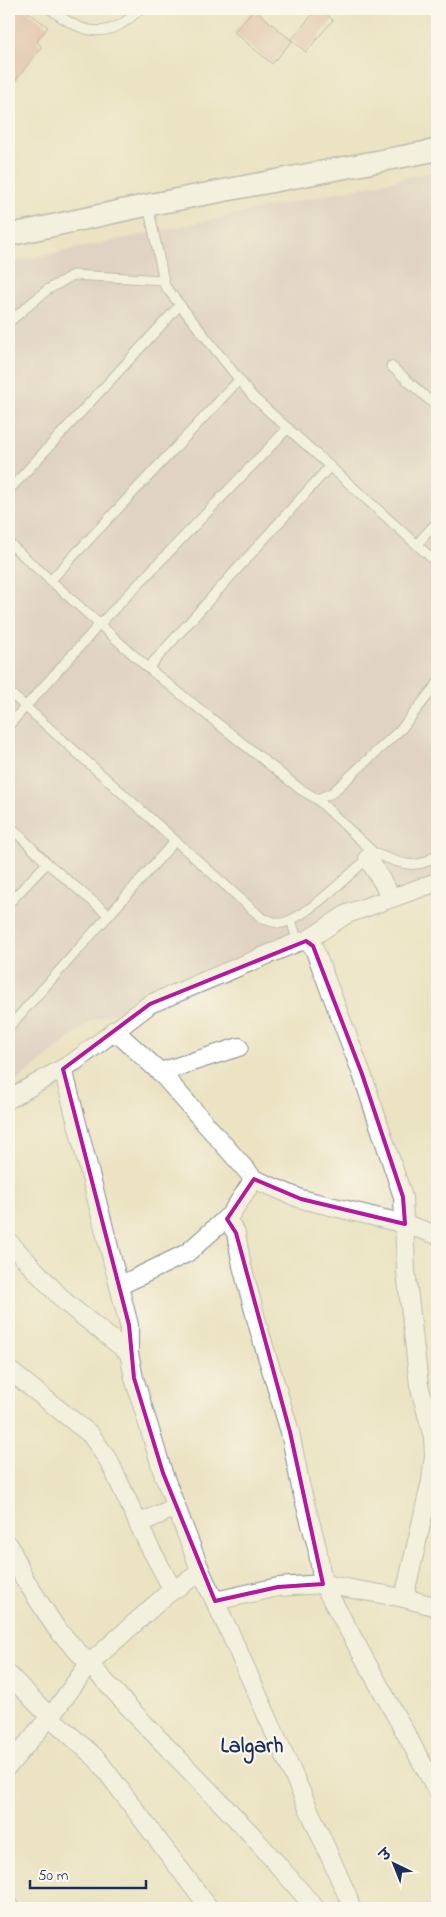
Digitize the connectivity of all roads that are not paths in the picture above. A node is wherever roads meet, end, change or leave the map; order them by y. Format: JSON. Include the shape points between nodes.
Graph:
{"nodes":[{"id":1,"x":50,"y":9,"type":"edge"},
{"id":2,"x":140,"y":9,"type":"edge"},
{"id":3,"x":437,"y":150,"type":"edge"},
{"id":4,"x":148,"y":205,"type":"junction"},
{"id":5,"x":9,"y":234,"type":"edge"},
{"id":6,"x":164,"y":280,"type":"junction"},
{"id":7,"x":180,"y":305,"type":"junction"},
{"id":8,"x":9,"y":322,"type":"edge"},
{"id":9,"x":391,"y":366,"type":"dead end"},
{"id":10,"x":239,"y":380,"type":"junction"},
{"id":11,"x":437,"y":408,"type":"edge"},
{"id":12,"x":288,"y":428,"type":"junction"},
{"id":13,"x":330,"y":466,"type":"junction"},
{"id":14,"x":9,"y":490,"type":"edge"},
{"id":15,"x":437,"y":522,"type":"edge"},
{"id":16,"x":9,"y":543,"type":"edge"},
{"id":17,"x":417,"y":544,"type":"junction"},
{"id":18,"x":437,"y":563,"type":"edge"},
{"id":19,"x":50,"y":581,"type":"junction"},
{"id":20,"x":99,"y":625,"type":"junction"},
{"id":21,"x":148,"y":668,"type":"junction"},
{"id":22,"x":437,"y":684,"type":"edge"},
{"id":23,"x":9,"y":692,"type":"edge"},
{"id":24,"x":26,"y":706,"type":"junction"},
{"id":25,"x":9,"y":725,"type":"edge"},
{"id":26,"x":317,"y":799,"type":"junction"},
{"id":27,"x":9,"y":825,"type":"edge"},
{"id":28,"x":176,"y":841,"type":"junction"},
{"id":29,"x":437,"y":854,"type":"edge"},
{"id":30,"x":371,"y":856,"type":"junction"},
{"id":31,"x":47,"y":863,"type":"junction"},
{"id":32,"x":437,"y":882,"type":"edge"},
{"id":33,"x":392,"y":898,"type":"junction"},
{"id":34,"x":9,"y":904,"type":"edge"},
{"id":35,"x":109,"y":915,"type":"junction"},
{"id":36,"x":291,"y":920,"type":"junction"},
{"id":37,"x":302,"y":942,"type":"junction"},
{"id":38,"x":9,"y":1027,"type":"edge"},
{"id":39,"x":114,"y":1030,"type":"junction"},
{"id":40,"x":239,"y":1047,"type":"dead end"},
{"id":41,"x":63,"y":1069,"type":"junction"},
{"id":42,"x":160,"y":1072,"type":"junction"},
{"id":43,"x":9,"y":1098,"type":"edge"},
{"id":44,"x":254,"y":1179,"type":"junction"},
{"id":45,"x":226,"y":1218,"type":"junction"},
{"id":46,"x":405,"y":1224,"type":"junction"},
{"id":47,"x":437,"y":1235,"type":"edge"},
{"id":48,"x":9,"y":1242,"type":"edge"},
{"id":49,"x":119,"y":1286,"type":"junction"},
{"id":50,"x":129,"y":1353,"type":"junction"},
{"id":51,"x":9,"y":1370,"type":"edge"},
{"id":52,"x":176,"y":1507,"type":"junction"},
{"id":53,"x":138,"y":1524,"type":"junction"},
{"id":54,"x":9,"y":1545,"type":"edge"},
{"id":55,"x":201,"y":1572,"type":"junction"},
{"id":56,"x":323,"y":1584,"type":"junction"},
{"id":57,"x":173,"y":1590,"type":"junction"},
{"id":58,"x":404,"y":1598,"type":"junction"},
{"id":59,"x":215,"y":1601,"type":"junction"},
{"id":60,"x":437,"y":1606,"type":"edge"},
{"id":61,"x":89,"y":1664,"type":"junction"},
{"id":62,"x":9,"y":1675,"type":"edge"},
{"id":63,"x":50,"y":1718,"type":"junction"},
{"id":64,"x":9,"y":1765,"type":"edge"},
{"id":65,"x":437,"y":1790,"type":"edge"},
{"id":66,"x":209,"y":1908,"type":"edge"},
{"id":67,"x":315,"y":1908,"type":"edge"},
{"id":68,"x":351,"y":1908,"type":"edge"}],
"edges":[{"from":1,"to":2,"type":"lane","via":[[84,29],[101,32],[121,24]]},
{"from":3,"to":4,"type":"street"},
{"from":4,"to":5,"type":"street"},
{"from":4,"to":6,"type":"lane"},
{"from":6,"to":7,"type":"lane"},
{"from":6,"to":8,"type":"lane","via":[[73,275],[47,290]]},
{"from":7,"to":10,"type":"lane"},
{"from":7,"to":14,"type":"lane"},
{"from":9,"to":11,"type":"lane"},
{"from":10,"to":12,"type":"lane"},
{"from":10,"to":19,"type":"lane"},
{"from":12,"to":13,"type":"lane"},
{"from":12,"to":20,"type":"lane"},
{"from":13,"to":17,"type":"lane"},
{"from":13,"to":21,"type":"lane"},
{"from":15,"to":17,"type":"lane"},
{"from":16,"to":19,"type":"lane"},
{"from":17,"to":18,"type":"lane"},
{"from":19,"to":20,"type":"lane"},
{"from":20,"to":21,"type":"lane"},
{"from":20,"to":24,"type":"lane"},
{"from":21,"to":26,"type":"lane","via":[[300,790]]},
{"from":22,"to":26,"type":"lane","via":[[402,728],[332,793]]},
{"from":23,"to":24,"type":"lane"},
{"from":24,"to":25,"type":"lane"},
{"from":24,"to":28,"type":"lane"},
{"from":26,"to":30,"type":"lane"},
{"from":27,"to":31,"type":"lane"},
{"from":28,"to":35,"type":"lane"},
{"from":28,"to":36,"type":"lane","via":[[263,919],[279,923]]},
{"from":29,"to":30,"type":"lane","via":[[418,865]]},
{"from":30,"to":33,"type":"street"},
{"from":30,"to":36,"type":"lane"},
{"from":31,"to":34,"type":"lane"},
{"from":31,"to":35,"type":"lane"},
{"from":32,"to":33,"type":"street"},
{"from":33,"to":37,"type":"street","via":[[347,914]]},
{"from":35,"to":38,"type":"lane"},
{"from":36,"to":37,"type":"lane"},
{"from":37,"to":39,"type":"street","via":[[150,1004]]},
{"from":37,"to":46,"type":"street","via":[[313,946],[362,1074],[403,1197]]},
{"from":39,"to":41,"type":"street"},
{"from":39,"to":42,"type":"street"},
{"from":40,"to":42,"type":"street"},
{"from":41,"to":43,"type":"street"},
{"from":41,"to":49,"type":"street"},
{"from":42,"to":44,"type":"street"},
{"from":44,"to":45,"type":"street"},
{"from":44,"to":46,"type":"street","via":[[301,1198]]},
{"from":45,"to":49,"type":"street","via":[[187,1253]]},
{"from":45,"to":56,"type":"street","via":[[236,1233],[242,1266],[290,1432]]},
{"from":46,"to":47,"type":"street"},
{"from":46,"to":58,"type":"street","via":[[406,1271],[419,1385],[433,1437],[434,1455]]},
{"from":48,"to":50,"type":"street","via":[[65,1302]]},
{"from":49,"to":50,"type":"street","via":[[128,1325]]},
{"from":50,"to":52,"type":"street","via":[[151,1435]]},
{"from":51,"to":53,"type":"street","via":[[91,1435],[110,1463]]},
{"from":52,"to":53,"type":"street"},
{"from":52,"to":55,"type":"street"},
{"from":53,"to":57,"type":"street"},
{"from":54,"to":61,"type":"street","via":[[24,1578],[56,1628]]},
{"from":55,"to":57,"type":"street"},
{"from":55,"to":59,"type":"street"},
{"from":56,"to":58,"type":"street"},
{"from":56,"to":59,"type":"street","via":[[278,1587]]},
{"from":56,"to":65,"type":"street"},
{"from":57,"to":61,"type":"street"},
{"from":58,"to":60,"type":"street"},
{"from":59,"to":68,"type":"street"},
{"from":61,"to":63,"type":"street"},
{"from":61,"to":67,"type":"street","via":[[225,1807]]},
{"from":62,"to":63,"type":"street"},
{"from":63,"to":64,"type":"street"},
{"from":63,"to":66,"type":"street","via":[[97,1759]]}]}
